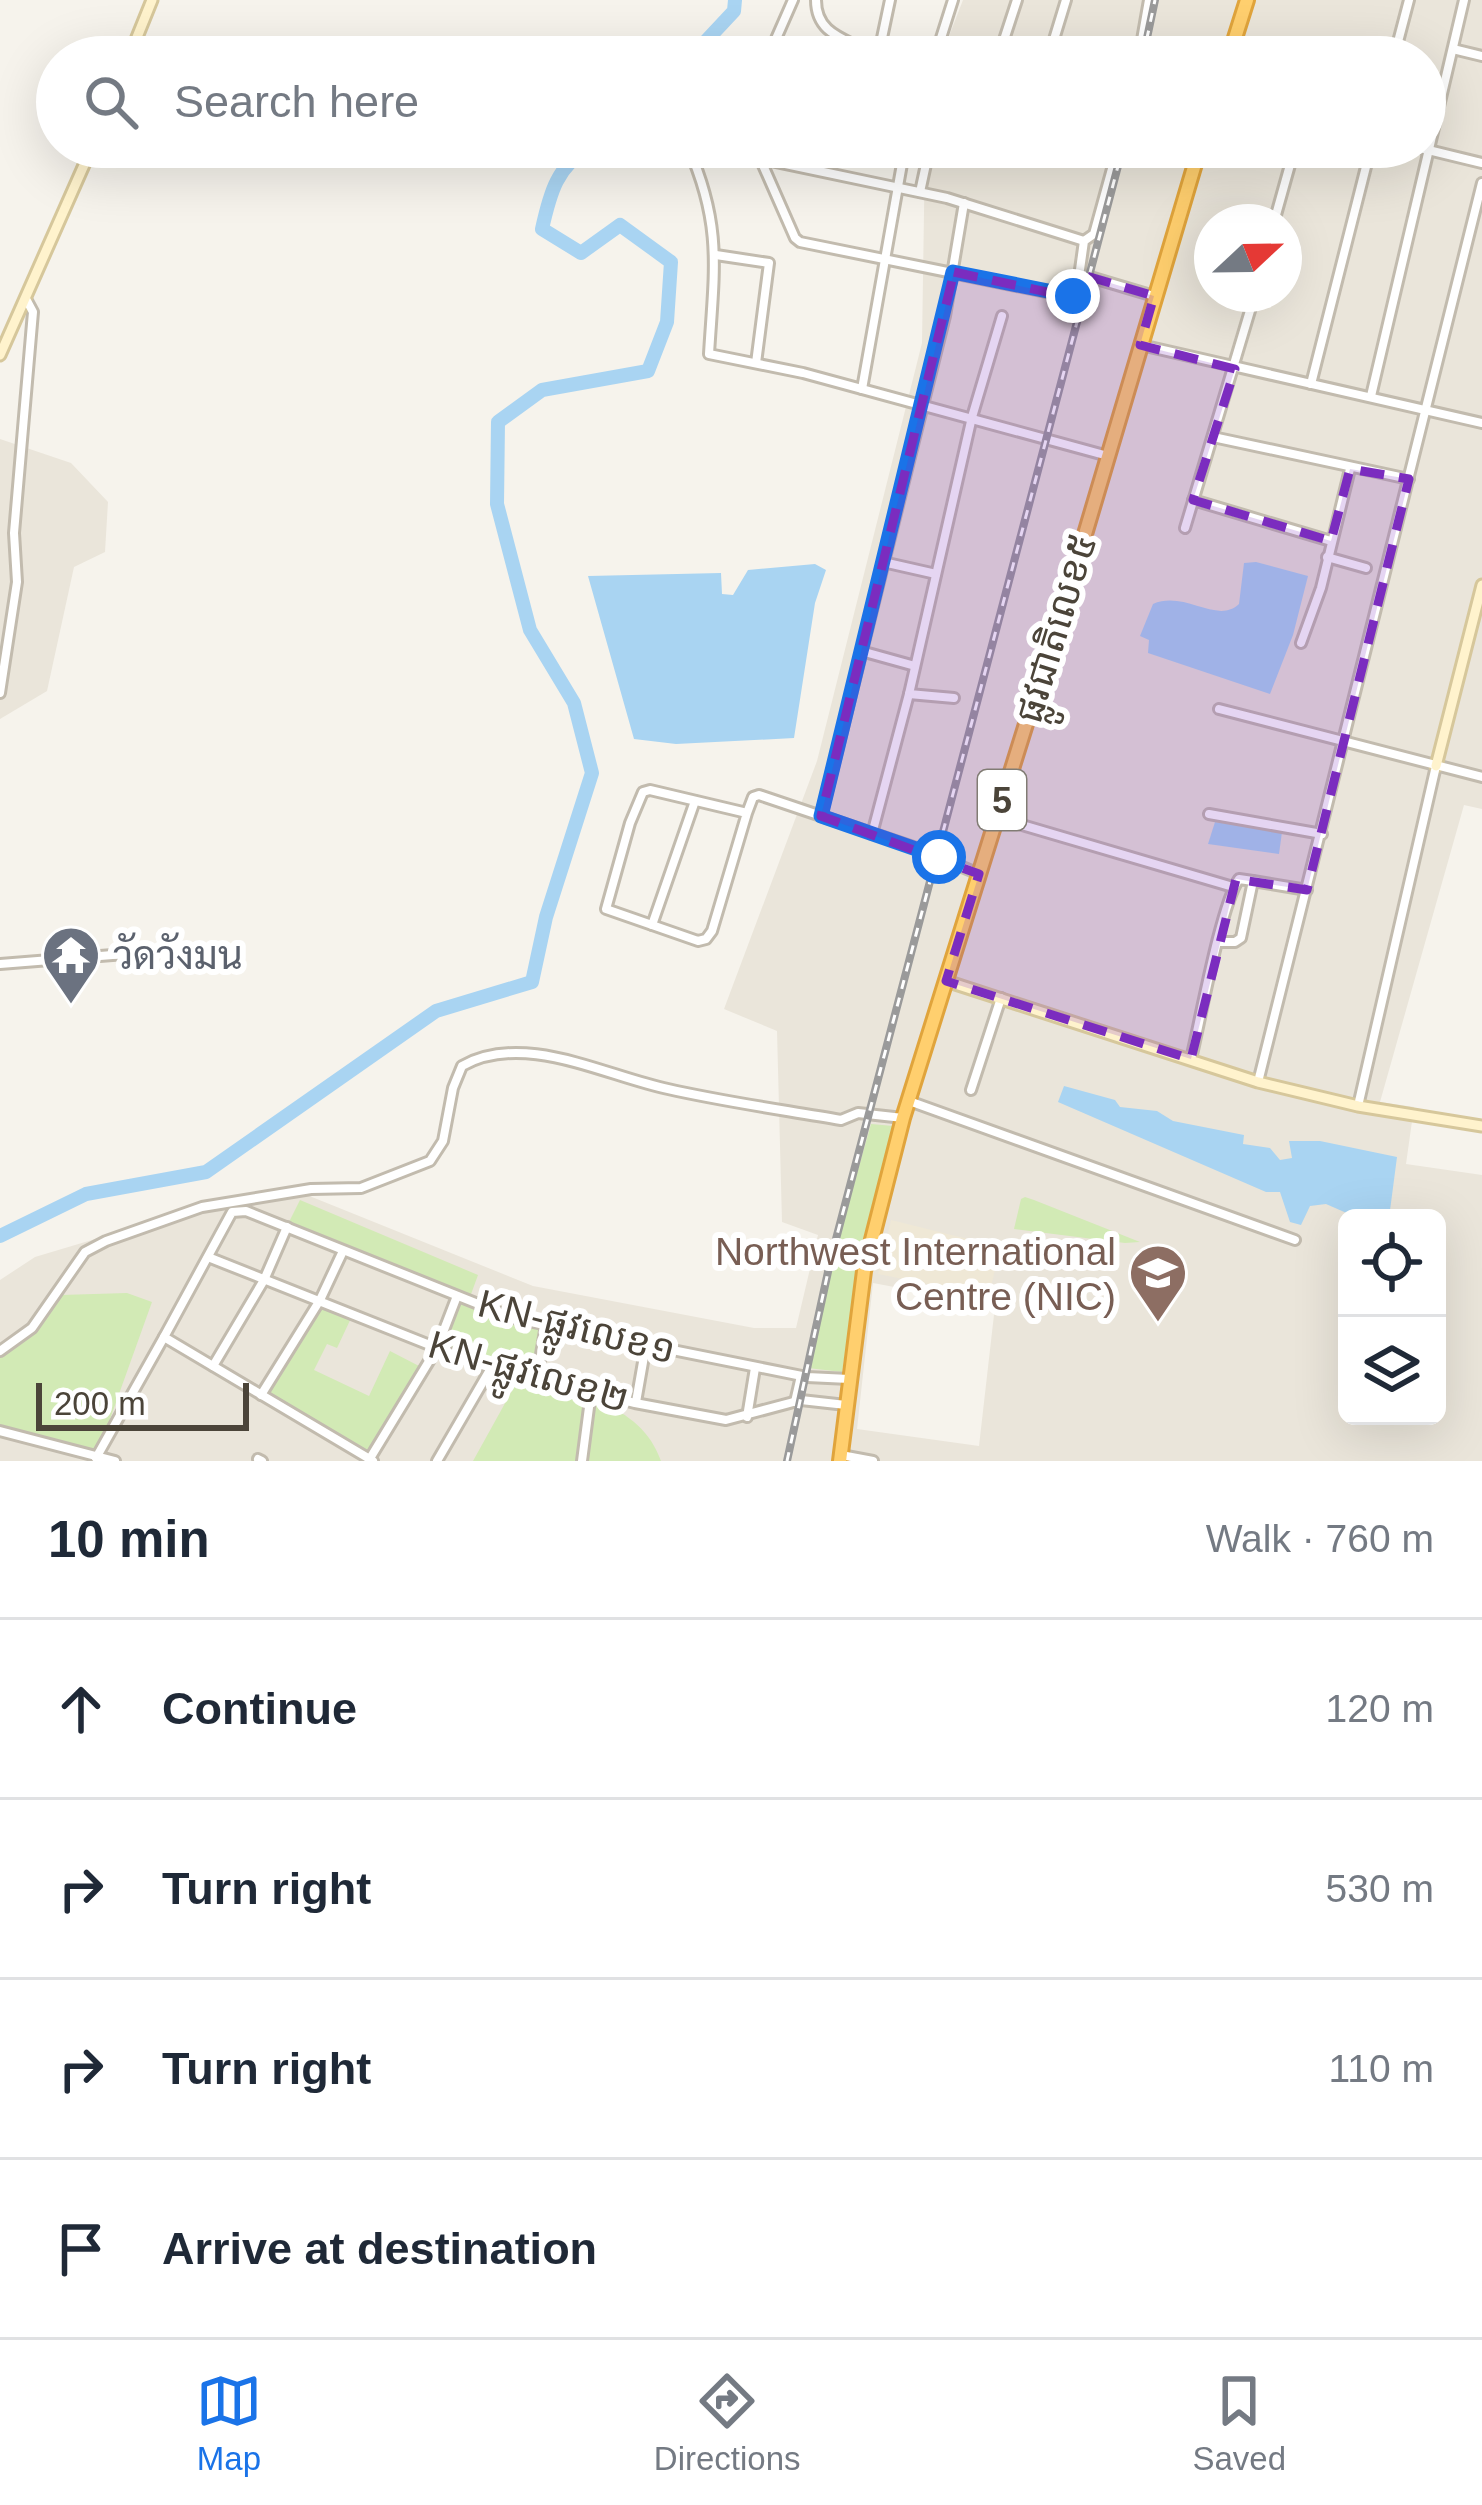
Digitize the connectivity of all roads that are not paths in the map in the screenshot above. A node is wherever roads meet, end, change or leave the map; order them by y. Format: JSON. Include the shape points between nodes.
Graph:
{"nodes":[{"id":1,"x":152,"y":0,"type":"edge"},
{"id":2,"x":793,"y":0,"type":"edge"},
{"id":3,"x":816,"y":0,"type":"edge"},
{"id":4,"x":890,"y":0,"type":"edge"},
{"id":5,"x":953,"y":0,"type":"edge"},
{"id":6,"x":1016,"y":0,"type":"edge"},
{"id":7,"x":1066,"y":0,"type":"edge"},
{"id":8,"x":1149,"y":0,"type":"edge"},
{"id":9,"x":1247,"y":0,"type":"edge"},
{"id":10,"x":1409,"y":0,"type":"edge"},
{"id":11,"x":1463,"y":0,"type":"edge"},
{"id":12,"x":137,"y":36,"type":"edge"},
{"id":13,"x":778,"y":36,"type":"edge"},
{"id":14,"x":836,"y":36,"type":"edge"},
{"id":15,"x":882,"y":36,"type":"edge"},
{"id":16,"x":942,"y":36,"type":"edge"},
{"id":17,"x":1004,"y":36,"type":"edge"},
{"id":18,"x":1055,"y":36,"type":"edge"},
{"id":19,"x":1143,"y":36,"type":"edge"},
{"id":20,"x":1236,"y":36,"type":"edge"},
{"id":21,"x":1400,"y":36,"type":"edge"},
{"id":22,"x":1453,"y":49,"type":"junction"},
{"id":23,"x":1482,"y":56,"type":"edge"},
{"id":24,"x":1446,"y":80,"type":"edge"},
{"id":25,"x":1446,"y":154,"type":"edge"},
{"id":26,"x":1482,"y":163,"type":"edge"},
{"id":27,"x":83,"y":168,"type":"edge"},
{"id":28,"x":697,"y":168,"type":"edge"},
{"id":29,"x":764,"y":168,"type":"edge"},
{"id":30,"x":806,"y":168,"type":"edge"},
{"id":31,"x":903,"y":168,"type":"edge"},
{"id":32,"x":925,"y":168,"type":"edge"},
{"id":33,"x":1112,"y":168,"type":"edge"},
{"id":34,"x":1194,"y":168,"type":"edge"},
{"id":35,"x":1288,"y":168,"type":"edge"},
{"id":36,"x":1366,"y":168,"type":"edge"},
{"id":37,"x":1426,"y":168,"type":"edge"},
{"id":38,"x":1482,"y":183,"type":"edge"},
{"id":39,"x":901,"y":188,"type":"junction"},
{"id":40,"x":920,"y":192,"type":"junction"},
{"id":41,"x":964,"y":203,"type":"junction"},
{"id":42,"x":1279,"y":204,"type":"edge"},
{"id":43,"x":1084,"y":241,"type":"junction"},
{"id":44,"x":716,"y":255,"type":"junction"},
{"id":45,"x":887,"y":260,"type":"junction"},
{"id":46,"x":953,"y":272,"type":"junction"},
{"id":47,"x":1080,"y":274,"type":"junction"},
{"id":48,"x":1154,"y":296,"type":"junction"},
{"id":49,"x":26,"y":298,"type":"junction"},
{"id":50,"x":1250,"y":312,"type":"edge"},
{"id":51,"x":1003,"y":316,"type":"dead end"},
{"id":52,"x":1139,"y":345,"type":"junction"},
{"id":53,"x":0,"y":355,"type":"edge"},
{"id":54,"x":756,"y":363,"type":"junction"},
{"id":55,"x":1234,"y":369,"type":"junction"},
{"id":56,"x":1311,"y":384,"type":"junction"},
{"id":57,"x":862,"y":389,"type":"junction"},
{"id":58,"x":1371,"y":396,"type":"junction"},
{"id":59,"x":921,"y":404,"type":"junction"},
{"id":60,"x":1426,"y":410,"type":"junction"},
{"id":61,"x":972,"y":417,"type":"junction"},
{"id":62,"x":1482,"y":423,"type":"edge"},
{"id":63,"x":1213,"y":437,"type":"junction"},
{"id":64,"x":1108,"y":456,"type":"junction"},
{"id":65,"x":1350,"y":469,"type":"junction"},
{"id":66,"x":1409,"y":479,"type":"junction"},
{"id":67,"x":1193,"y":500,"type":"junction"},
{"id":68,"x":1185,"y":528,"type":"dead end"},
{"id":69,"x":1330,"y":541,"type":"junction"},
{"id":70,"x":1327,"y":557,"type":"junction"},
{"id":71,"x":883,"y":562,"type":"junction"},
{"id":72,"x":1366,"y":568,"type":"dead end"},
{"id":73,"x":936,"y":574,"type":"junction"},
{"id":74,"x":1482,"y":585,"type":"edge"},
{"id":75,"x":1301,"y":643,"type":"dead end"},
{"id":76,"x":861,"y":651,"type":"junction"},
{"id":77,"x":915,"y":666,"type":"junction"},
{"id":78,"x":0,"y":693,"type":"edge"},
{"id":79,"x":909,"y":694,"type":"junction"},
{"id":80,"x":955,"y":698,"type":"dead end"},
{"id":81,"x":1220,"y":709,"type":"dead end"},
{"id":82,"x":1344,"y":743,"type":"junction"},
{"id":83,"x":1436,"y":766,"type":"junction"},
{"id":84,"x":1482,"y":777,"type":"edge"},
{"id":85,"x":694,"y":801,"type":"junction"},
{"id":86,"x":747,"y":813,"type":"junction"},
{"id":87,"x":1209,"y":814,"type":"dead end"},
{"id":88,"x":821,"y":816,"type":"junction"},
{"id":89,"x":996,"y":818,"type":"junction"},
{"id":90,"x":872,"y":833,"type":"junction"},
{"id":91,"x":1322,"y":834,"type":"junction"},
{"id":92,"x":979,"y":874,"type":"junction"},
{"id":93,"x":1253,"y":881,"type":"junction"},
{"id":94,"x":1233,"y":887,"type":"junction"},
{"id":95,"x":1307,"y":890,"type":"junction"},
{"id":96,"x":652,"y":925,"type":"junction"},
{"id":97,"x":1220,"y":942,"type":"junction"},
{"id":98,"x":150,"y":952,"type":"dead end"},
{"id":99,"x":0,"y":964,"type":"edge"},
{"id":100,"x":946,"y":981,"type":"junction"},
{"id":101,"x":1001,"y":998,"type":"junction"},
{"id":102,"x":1191,"y":1059,"type":"junction"},
{"id":103,"x":1258,"y":1082,"type":"junction"},
{"id":104,"x":971,"y":1090,"type":"dead end"},
{"id":105,"x":910,"y":1101,"type":"junction"},
{"id":106,"x":1358,"y":1106,"type":"junction"},
{"id":107,"x":903,"y":1118,"type":"junction"},
{"id":108,"x":1482,"y":1126,"type":"edge"},
{"id":109,"x":286,"y":1227,"type":"junction"},
{"id":110,"x":1295,"y":1240,"type":"dead end"},
{"id":111,"x":343,"y":1251,"type":"junction"},
{"id":112,"x":208,"y":1257,"type":"junction"},
{"id":113,"x":264,"y":1280,"type":"junction"},
{"id":114,"x":457,"y":1297,"type":"junction"},
{"id":115,"x":320,"y":1300,"type":"junction"},
{"id":116,"x":546,"y":1325,"type":"junction"},
{"id":117,"x":164,"y":1337,"type":"junction"},
{"id":118,"x":646,"y":1345,"type":"junction"},
{"id":119,"x":436,"y":1348,"type":"junction"},
{"id":120,"x":0,"y":1352,"type":"edge"},
{"id":121,"x":213,"y":1366,"type":"junction"},
{"id":122,"x":491,"y":1368,"type":"junction"},
{"id":123,"x":755,"y":1368,"type":"junction"},
{"id":124,"x":804,"y":1377,"type":"junction"},
{"id":125,"x":537,"y":1378,"type":"junction"},
{"id":126,"x":849,"y":1378,"type":"junction"},
{"id":127,"x":591,"y":1392,"type":"junction"},
{"id":128,"x":261,"y":1395,"type":"junction"},
{"id":129,"x":798,"y":1401,"type":"junction"},
{"id":130,"x":635,"y":1403,"type":"junction"},
{"id":131,"x":846,"y":1405,"type":"junction"},
{"id":132,"x":747,"y":1417,"type":"junction"},
{"id":133,"x":0,"y":1431,"type":"edge"},
{"id":134,"x":96,"y":1458,"type":"junction"},
{"id":135,"x":840,"y":1458,"type":"edge"},
{"id":136,"x":370,"y":1460,"type":"edge"},
{"id":137,"x":115,"y":1461,"type":"edge"},
{"id":138,"x":437,"y":1461,"type":"edge"},
{"id":139,"x":582,"y":1461,"type":"edge"},
{"id":140,"x":873,"y":1461,"type":"edge"}],
"edges":[{"from":1,"to":12,"type":"street"},
{"from":2,"to":13,"type":"street"},
{"from":3,"to":14,"type":"street","via":[[816,16]]},
{"from":4,"to":15,"type":"street"},
{"from":5,"to":16,"type":"street"},
{"from":6,"to":17,"type":"street"},
{"from":7,"to":18,"type":"street"},
{"from":8,"to":19,"type":"street"},
{"from":9,"to":20,"type":"highway"},
{"from":10,"to":21,"type":"street"},
{"from":11,"to":22,"type":"street"},
{"from":22,"to":23,"type":"street"},
{"from":22,"to":24,"type":"street"},
{"from":25,"to":26,"type":"street"},
{"from":27,"to":49,"type":"street"},
{"from":28,"to":44,"type":"street"},
{"from":29,"to":45,"type":"street","via":[[795,238]]},
{"from":30,"to":39,"type":"street"},
{"from":31,"to":39,"type":"street"},
{"from":32,"to":40,"type":"street"},
{"from":33,"to":43,"type":"street","via":[[1094,234]]},
{"from":34,"to":48,"type":"highway","name":"ផ្លូវជាតិលេខ៥","number":"5"},
{"from":35,"to":42,"type":"street"},
{"from":36,"to":56,"type":"street"},
{"from":37,"to":58,"type":"street"},
{"from":38,"to":60,"type":"street"},
{"from":39,"to":40,"type":"street"},
{"from":39,"to":45,"type":"street"},
{"from":40,"to":41,"type":"street"},
{"from":41,"to":43,"type":"street"},
{"from":41,"to":46,"type":"street"},
{"from":43,"to":47,"type":"street"},
{"from":44,"to":54,"type":"street","via":[[709,354]]},
{"from":44,"to":54,"type":"street","via":[[769,263]]},
{"from":45,"to":46,"type":"street"},
{"from":45,"to":57,"type":"street"},
{"from":46,"to":47,"type":"street","via":[[1066,296],[1077,291]]},
{"from":46,"to":59,"type":"street"},
{"from":47,"to":48,"type":"street"},
{"from":48,"to":52,"type":"highway","name":"ផ្លូវជាតិលេខ៥","number":"5"},
{"from":49,"to":53,"type":"street"},
{"from":49,"to":78,"type":"street","via":[[33,312],[17,582]]},
{"from":50,"to":55,"type":"street"},
{"from":51,"to":61,"type":"street"},
{"from":52,"to":55,"type":"street"},
{"from":52,"to":64,"type":"highway","name":"ផ្លូវជាតិលេខ៥","number":"5"},
{"from":54,"to":57,"type":"street"},
{"from":55,"to":56,"type":"street"},
{"from":55,"to":63,"type":"street"},
{"from":56,"to":58,"type":"street"},
{"from":57,"to":59,"type":"street"},
{"from":58,"to":60,"type":"street"},
{"from":59,"to":61,"type":"street"},
{"from":59,"to":71,"type":"street"},
{"from":60,"to":62,"type":"street"},
{"from":60,"to":66,"type":"street"},
{"from":61,"to":64,"type":"street"},
{"from":61,"to":73,"type":"street"},
{"from":63,"to":65,"type":"street"},
{"from":63,"to":67,"type":"street"},
{"from":64,"to":89,"type":"highway","name":"ផ្លូវជាតិលេខ៥","number":"5"},
{"from":65,"to":66,"type":"street"},
{"from":65,"to":69,"type":"street"},
{"from":66,"to":82,"type":"street"},
{"from":67,"to":68,"type":"street"},
{"from":67,"to":69,"type":"street"},
{"from":69,"to":70,"type":"street"},
{"from":70,"to":72,"type":"street"},
{"from":70,"to":75,"type":"street"},
{"from":71,"to":73,"type":"street"},
{"from":71,"to":76,"type":"street"},
{"from":73,"to":77,"type":"street"},
{"from":74,"to":83,"type":"street"},
{"from":76,"to":77,"type":"street"},
{"from":76,"to":88,"type":"street"},
{"from":77,"to":79,"type":"street"},
{"from":79,"to":80,"type":"street"},
{"from":79,"to":90,"type":"street"},
{"from":81,"to":82,"type":"street"},
{"from":82,"to":83,"type":"street"},
{"from":82,"to":91,"type":"street"},
{"from":83,"to":84,"type":"street"},
{"from":83,"to":106,"type":"street"},
{"from":85,"to":86,"type":"street"},
{"from":85,"to":96,"type":"street"},
{"from":85,"to":96,"type":"street","via":[[643,792],[630,823],[604,906]]},
{"from":86,"to":88,"type":"street","via":[[759,795]]},
{"from":86,"to":96,"type":"street","via":[[709,936],[698,941]]},
{"from":87,"to":91,"type":"street"},
{"from":88,"to":90,"type":"street"},
{"from":89,"to":92,"type":"highway","name":"ផ្លូវជាតិលេខ៥","number":"5"},
{"from":89,"to":94,"type":"street"},
{"from":90,"to":92,"type":"street"},
{"from":91,"to":95,"type":"street"},
{"from":92,"to":100,"type":"highway","name":"ផ្លូវជាតិលេខ៥","number":"5"},
{"from":93,"to":94,"type":"street"},
{"from":93,"to":95,"type":"street"},
{"from":93,"to":97,"type":"street","via":[[1241,938]]},
{"from":94,"to":97,"type":"street"},
{"from":95,"to":103,"type":"street"},
{"from":97,"to":102,"type":"street"},
{"from":98,"to":99,"type":"street"},
{"from":100,"to":101,"type":"street"},
{"from":100,"to":105,"type":"highway","name":"ផ្លូវជាតិលេខ៥","number":"5"},
{"from":101,"to":102,"type":"street"},
{"from":101,"to":104,"type":"street"},
{"from":102,"to":103,"type":"street"},
{"from":103,"to":106,"type":"street"},
{"from":105,"to":107,"type":"highway","name":"ផ្លូវជាតិលេខ៥","number":"5"},
{"from":105,"to":110,"type":"street"},
{"from":106,"to":108,"type":"street"},
{"from":107,"to":120,"type":"street","via":[[857,1113],[841,1120],[535,1055],[482,1057],[462,1066],[430,1161],[361,1188],[202,1207],[106,1241],[85,1252],[32,1328]]},
{"from":107,"to":126,"type":"highway","name":"ផ្លូវជាតិលេខ៥","number":"5","via":[[868,1249]]},
{"from":109,"to":111,"type":"street","name":"KN-ផ្លូវលេខ១"},
{"from":109,"to":112,"type":"street","name":"KN-ផ្លូវលេខ១","via":[[236,1209]]},
{"from":109,"to":113,"type":"street"},
{"from":111,"to":114,"type":"street","name":"KN-ផ្លូវលេខ១"},
{"from":111,"to":115,"type":"street"},
{"from":112,"to":113,"type":"street","name":"KN-ផ្លូវលេខ២"},
{"from":112,"to":117,"type":"street"},
{"from":113,"to":115,"type":"street","name":"KN-ផ្លូវលេខ២"},
{"from":113,"to":121,"type":"street"},
{"from":114,"to":116,"type":"street","name":"KN-ផ្លូវលេខ១"},
{"from":114,"to":119,"type":"street"},
{"from":115,"to":119,"type":"street","name":"KN-ផ្លូវលេខ២"},
{"from":115,"to":128,"type":"street"},
{"from":116,"to":118,"type":"street","name":"KN-ផ្លូវលេខ១"},
{"from":116,"to":125,"type":"street"},
{"from":117,"to":121,"type":"street"},
{"from":117,"to":134,"type":"street"},
{"from":118,"to":123,"type":"street","name":"KN-ផ្លូវលេខ១"},
{"from":118,"to":130,"type":"street"},
{"from":119,"to":122,"type":"street","name":"KN-ផ្លូវលេខ២"},
{"from":119,"to":136,"type":"street"},
{"from":121,"to":128,"type":"street"},
{"from":122,"to":125,"type":"street","name":"KN-ផ្លូវលេខ២"},
{"from":122,"to":138,"type":"street"},
{"from":123,"to":124,"type":"street","name":"KN-ផ្លូវលេខ១"},
{"from":123,"to":132,"type":"street"},
{"from":124,"to":126,"type":"street","name":"KN-ផ្លូវលេខ១"},
{"from":124,"to":129,"type":"street"},
{"from":125,"to":127,"type":"street","name":"KN-ផ្លូវលេខ២"},
{"from":126,"to":131,"type":"highway","name":"ផ្លូវជាតិលេខ៥","number":"5"},
{"from":127,"to":130,"type":"street","name":"KN-ផ្លូវលេខ២"},
{"from":127,"to":139,"type":"street"},
{"from":128,"to":136,"type":"street"},
{"from":129,"to":131,"type":"street"},
{"from":129,"to":132,"type":"street","name":"KN-ផ្លូវលេខ២"},
{"from":130,"to":132,"type":"street","name":"KN-ផ្លូវលេខ២"},
{"from":131,"to":135,"type":"highway","name":"ផ្លូវជាតិលេខ៥","number":"5"},
{"from":133,"to":134,"type":"street"},
{"from":134,"to":137,"type":"street"},
{"from":135,"to":140,"type":"street"}]}
